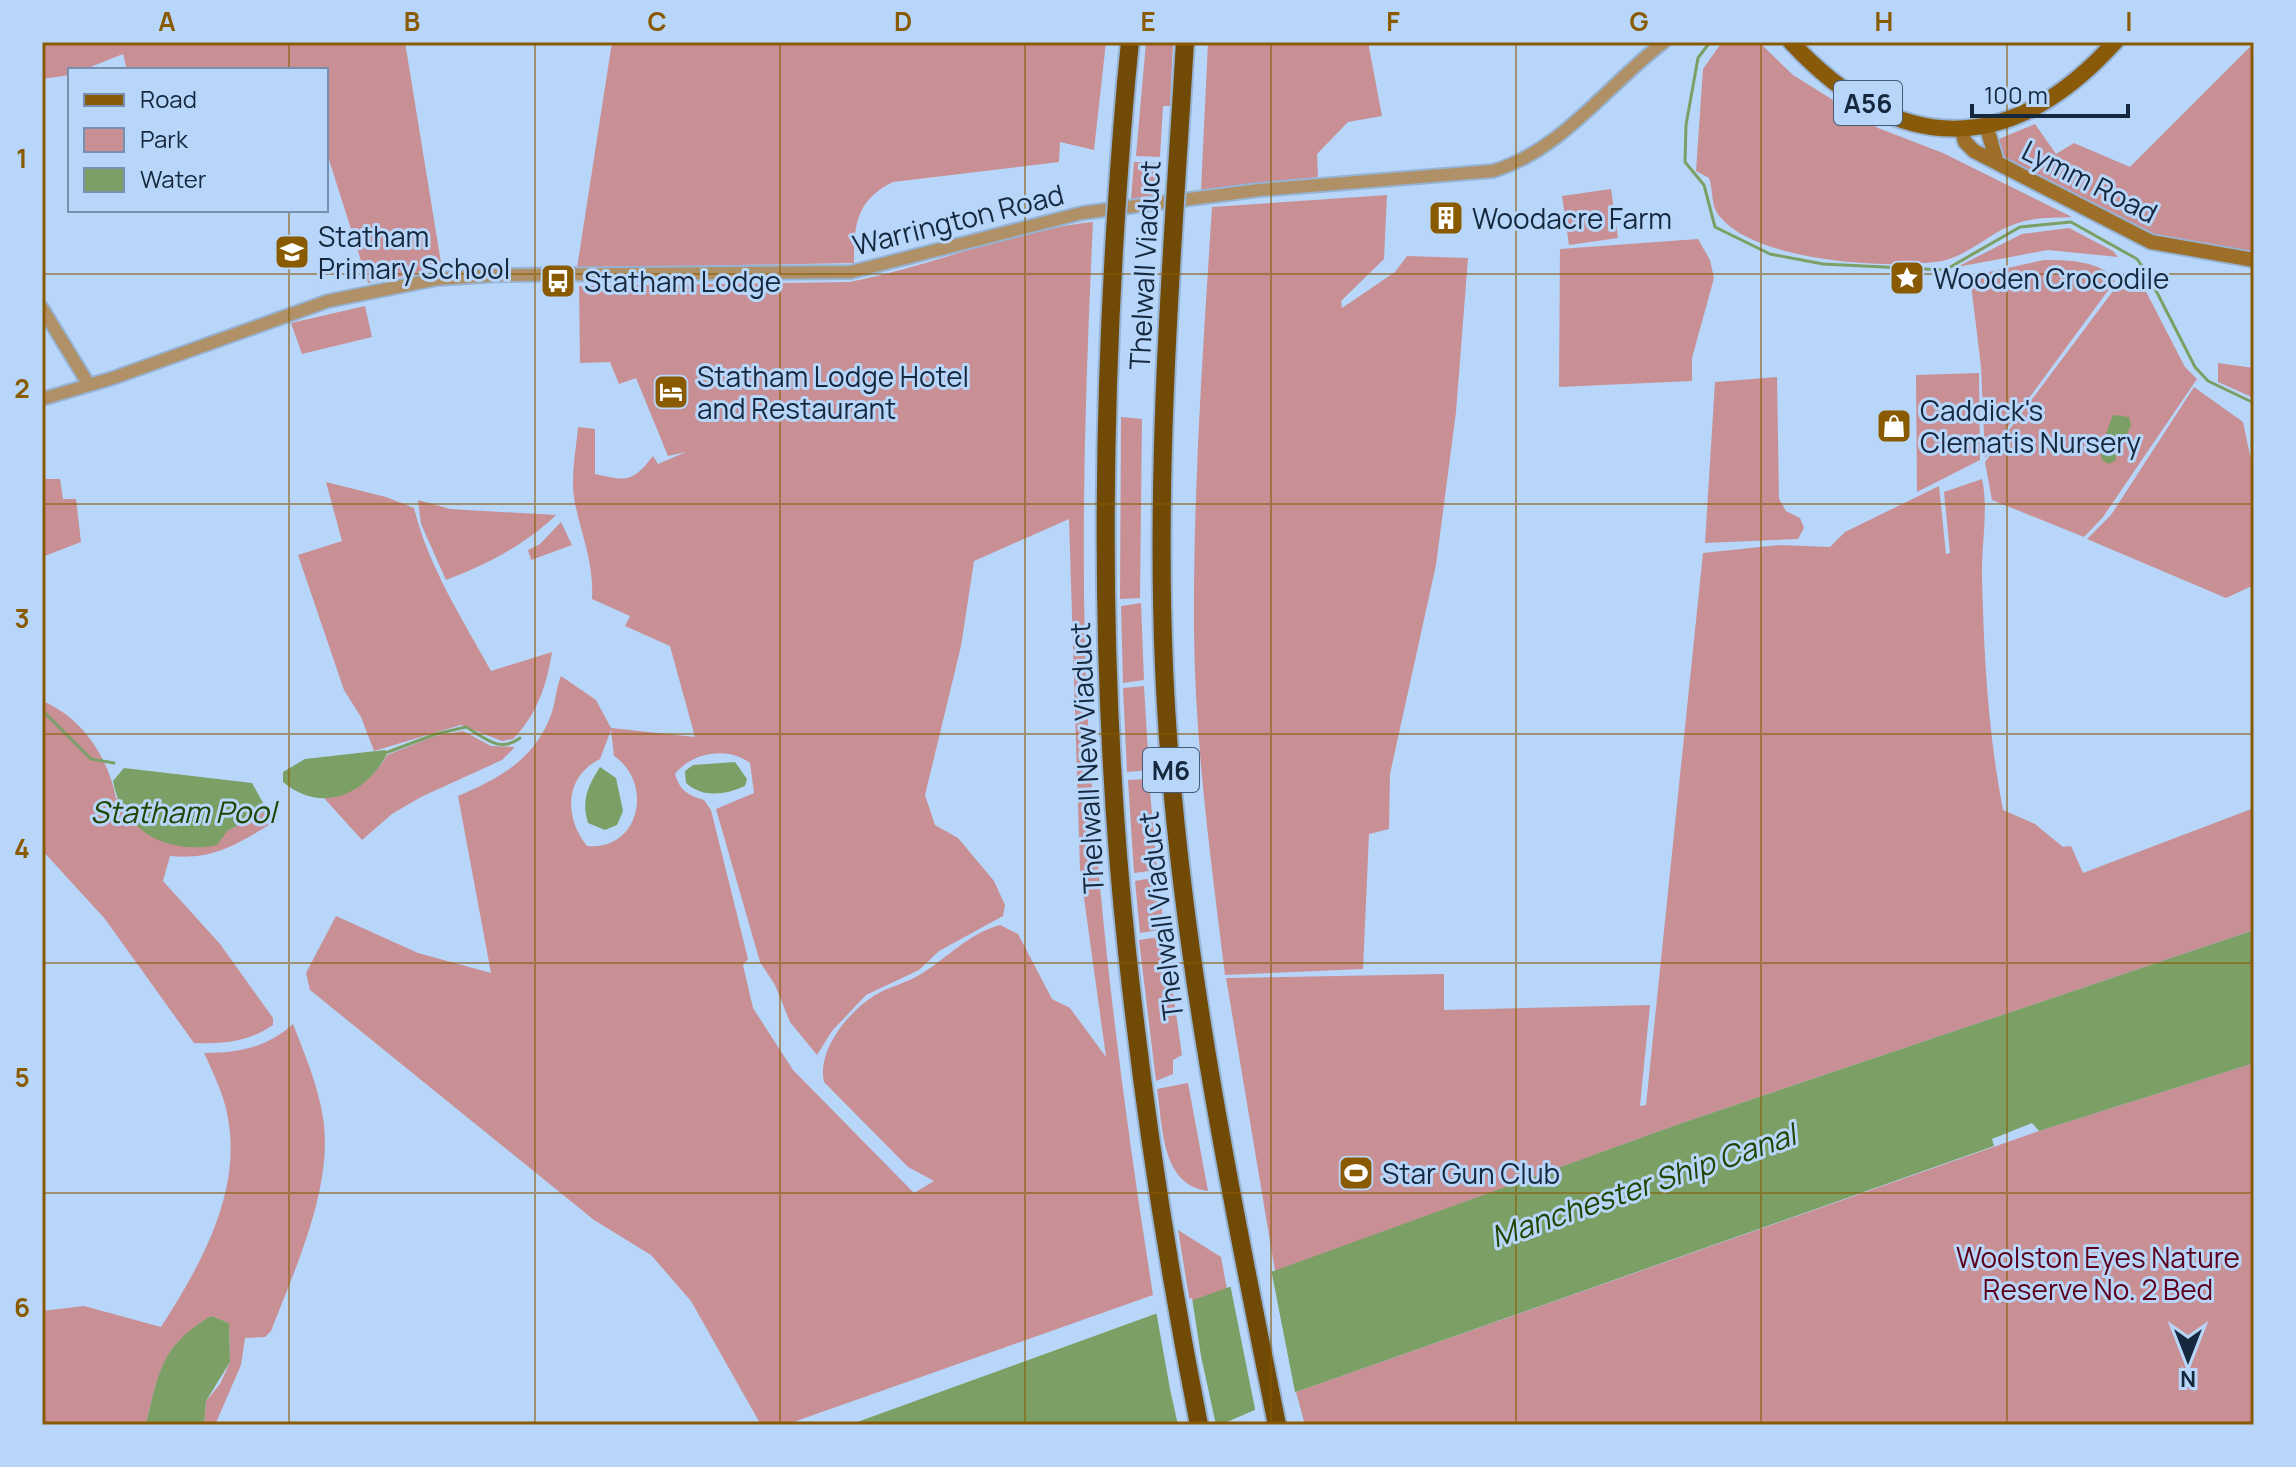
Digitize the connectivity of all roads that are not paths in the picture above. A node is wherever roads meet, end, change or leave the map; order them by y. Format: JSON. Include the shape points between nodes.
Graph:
{"nodes":[{"id":1,"x":1130,"y":42,"type":"edge"},
{"id":2,"x":1185,"y":42,"type":"edge"},
{"id":3,"x":1664,"y":42,"type":"edge"},
{"id":4,"x":1791,"y":42,"type":"edge"},
{"id":5,"x":2115,"y":42,"type":"edge"},
{"id":6,"x":1987,"y":128,"type":"junction"},
{"id":7,"x":1962,"y":131,"type":"junction"},
{"id":8,"x":1997,"y":163,"type":"junction"},
{"id":9,"x":2254,"y":260,"type":"edge"},
{"id":10,"x":42,"y":308,"type":"edge"},
{"id":11,"x":89,"y":385,"type":"junction"},
{"id":12,"x":42,"y":399,"type":"edge"},
{"id":13,"x":1199,"y":1425,"type":"edge"},
{"id":14,"x":1277,"y":1425,"type":"edge"}],
"edges":[{"from":1,"to":13,"type":"highway","name":"Thelwall New Viaduct","number":"M6","bridge":true,"via":[[1105,428],[1113,787],[1141,1080],[1169,1273]]},
{"from":2,"to":14,"type":"highway","name":"Thelwall Viaduct","number":"M6","bridge":true,"via":[[1161,520],[1169,746],[1194,984]]},
{"from":3,"to":11,"type":"street","name":"Warrington Road","via":[[1551,141],[1493,171],[1259,190],[1059,216],[851,272],[437,279],[300,310]]},
{"from":4,"to":7,"type":"main road","number":"A56","via":[[1830,79],[1878,108],[1931,128]]},
{"from":5,"to":6,"type":"main road","number":"A56","via":[[2049,99]]},
{"from":6,"to":7,"type":"main road","number":"A56"},
{"from":6,"to":8,"type":"main road","name":"Lymm Road"},
{"from":7,"to":8,"type":"main road","name":"Lymm Road","via":[[1968,147]]},
{"from":8,"to":9,"type":"main road","name":"Lymm Road","via":[[2151,242]]},
{"from":10,"to":11,"type":"street"},
{"from":11,"to":12,"type":"street","name":"Warrington Road"}]}
